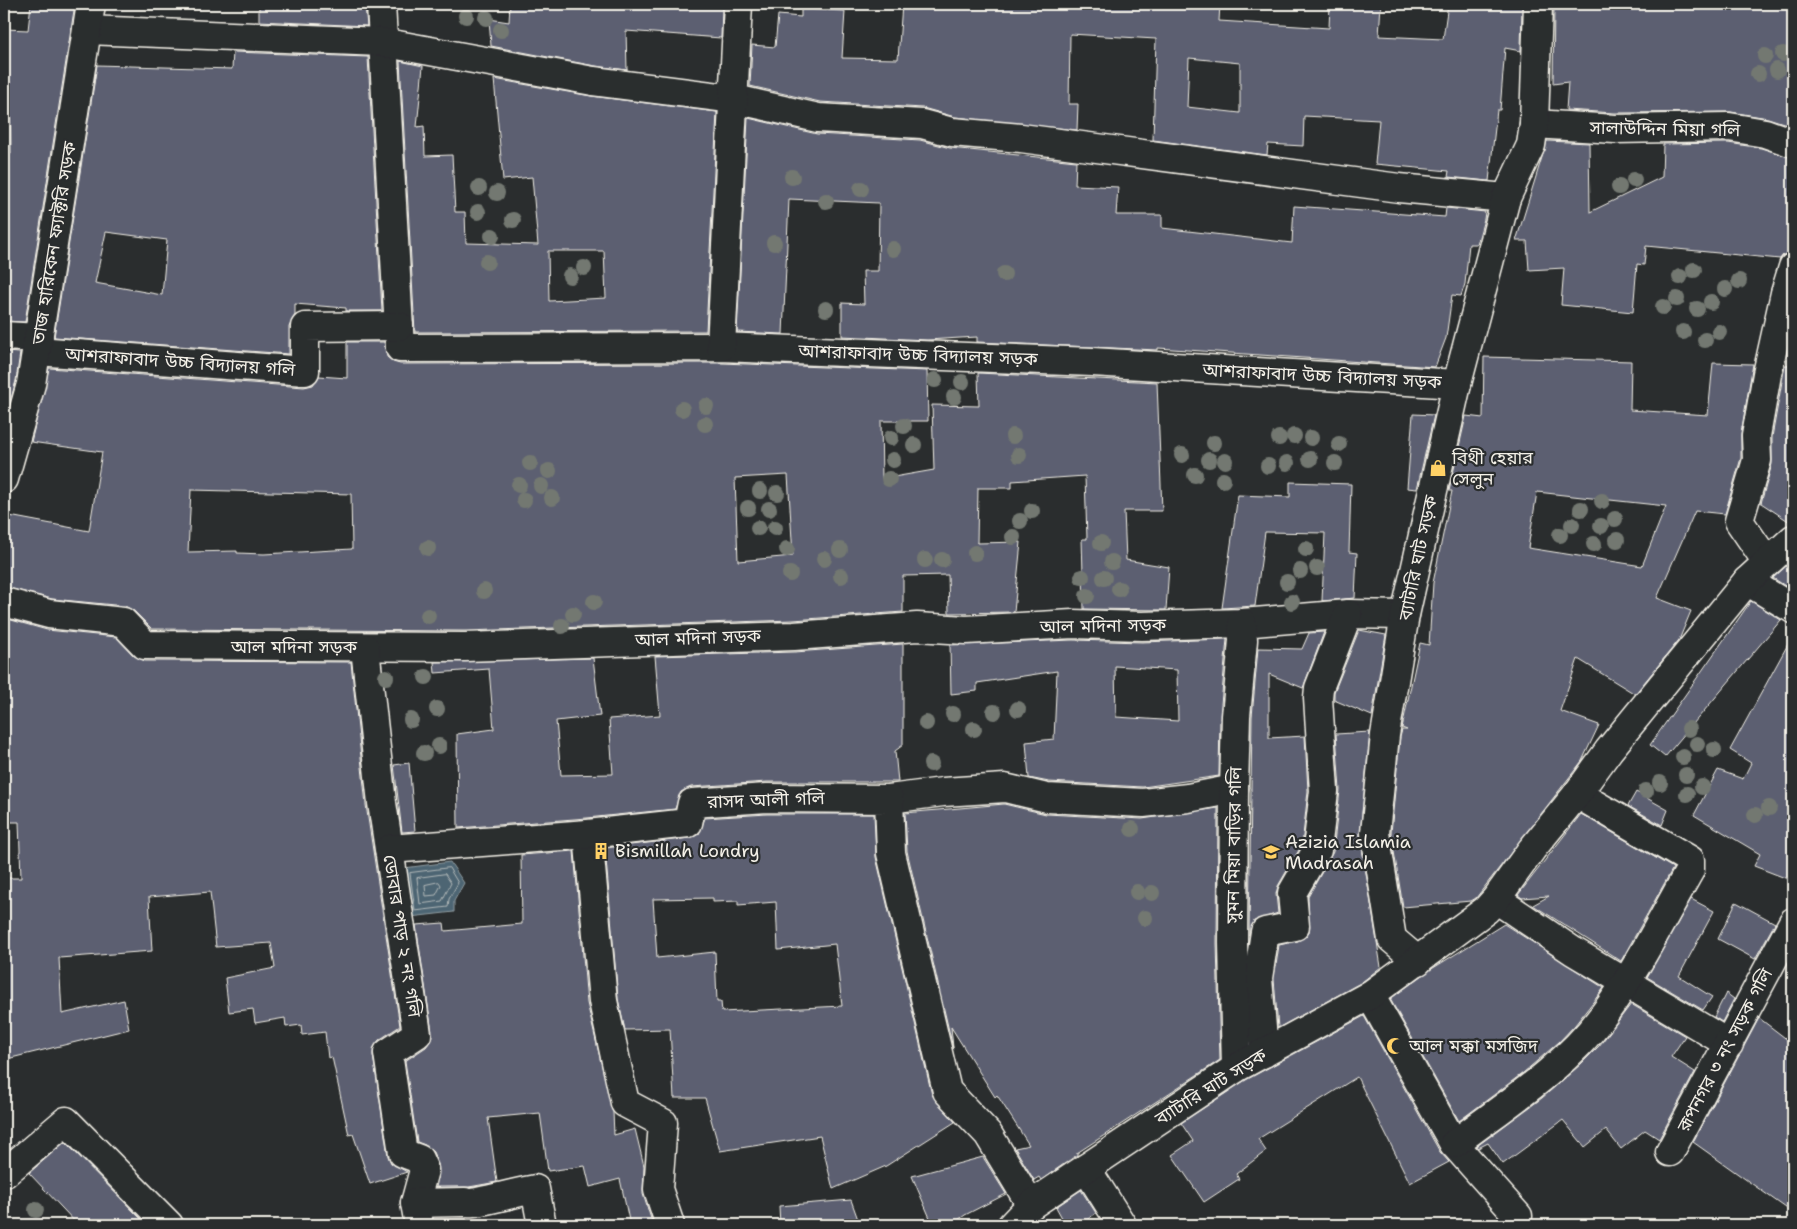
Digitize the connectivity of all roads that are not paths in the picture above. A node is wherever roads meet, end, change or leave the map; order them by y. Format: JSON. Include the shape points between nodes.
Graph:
{"nodes":[{"id":1,"x":381,"y":4,"type":"edge"},
{"id":2,"x":738,"y":4,"type":"edge"},
{"id":3,"x":1538,"y":4,"type":"edge"},
{"id":4,"x":89,"y":17,"type":"edge"},
{"id":5,"x":381,"y":42,"type":"junction"},
{"id":6,"x":735,"y":99,"type":"junction"},
{"id":7,"x":1534,"y":124,"type":"junction"},
{"id":8,"x":1793,"y":143,"type":"edge"},
{"id":9,"x":1506,"y":198,"type":"junction"},
{"id":10,"x":1793,"y":267,"type":"edge"},
{"id":11,"x":399,"y":326,"type":"junction"},
{"id":12,"x":4,"y":336,"type":"edge"},
{"id":13,"x":38,"y":345,"type":"junction"},
{"id":14,"x":721,"y":347,"type":"junction"},
{"id":15,"x":1457,"y":384,"type":"junction"},
{"id":16,"x":4,"y":479,"type":"edge"},
{"id":17,"x":1793,"y":539,"type":"edge"},
{"id":18,"x":1767,"y":562,"type":"junction"},
{"id":19,"x":1747,"y":581,"type":"junction"},
{"id":20,"x":4,"y":602,"type":"edge"},
{"id":21,"x":1793,"y":609,"type":"edge"},
{"id":22,"x":1348,"y":614,"type":"junction"},
{"id":23,"x":1405,"y":615,"type":"junction"},
{"id":24,"x":1242,"y":623,"type":"junction"},
{"id":25,"x":365,"y":648,"type":"junction"},
{"id":26,"x":1234,"y":789,"type":"junction"},
{"id":27,"x":1577,"y":794,"type":"junction"},
{"id":28,"x":889,"y":799,"type":"junction"},
{"id":29,"x":588,"y":834,"type":"junction"},
{"id":30,"x":389,"y":849,"type":"junction"},
{"id":31,"x":1496,"y":900,"type":"junction"},
{"id":32,"x":1793,"y":922,"type":"edge"},
{"id":33,"x":1418,"y":961,"type":"junction"},
{"id":34,"x":1625,"y":983,"type":"junction"},
{"id":35,"x":1370,"y":995,"type":"junction"},
{"id":36,"x":1729,"y":1044,"type":"junction"},
{"id":37,"x":1264,"y":1053,"type":"junction"},
{"id":38,"x":1236,"y":1068,"type":"junction"},
{"id":39,"x":1454,"y":1144,"type":"junction"},
{"id":40,"x":1670,"y":1152,"type":"dead end"},
{"id":41,"x":1086,"y":1168,"type":"junction"},
{"id":42,"x":4,"y":1171,"type":"edge"},
{"id":43,"x":1031,"y":1205,"type":"junction"},
{"id":44,"x":417,"y":1214,"type":"edge"},
{"id":45,"x":1518,"y":1216,"type":"dead end"},
{"id":46,"x":169,"y":1225,"type":"edge"},
{"id":47,"x":542,"y":1225,"type":"edge"},
{"id":48,"x":670,"y":1225,"type":"edge"},
{"id":49,"x":1012,"y":1225,"type":"edge"},
{"id":50,"x":1122,"y":1225,"type":"edge"}],
"edges":[{"from":1,"to":5,"type":"street"},
{"from":2,"to":6,"type":"street"},
{"from":3,"to":7,"type":"street","name":"ব্যাটারি ঘাট সড়ক"},
{"from":4,"to":5,"type":"street"},
{"from":4,"to":13,"type":"street","name":"তাজ হারিকেন ফ্যাক্টরি সড়ক"},
{"from":5,"to":6,"type":"street","via":[[593,81]]},
{"from":5,"to":11,"type":"street"},
{"from":6,"to":9,"type":"street","via":[[818,118],[922,124],[952,132],[1021,138],[1399,188]]},
{"from":6,"to":14,"type":"street"},
{"from":7,"to":8,"type":"street","name":"সালাউদ্দিন মিয়া গলি","via":[[1615,129],[1729,127],[1766,133]]},
{"from":7,"to":9,"type":"street","name":"ব্যাটারি ঘাট সড়ক","via":[[1531,146]]},
{"from":9,"to":15,"type":"street","name":"ব্যাটারি ঘাট সড়ক"},
{"from":10,"to":18,"type":"street","via":[[1767,374],[1756,436],[1757,460],[1739,521]]},
{"from":11,"to":13,"type":"street","name":"আশরাফাবাদ উচ্চ বিদ্যালয় গলি","via":[[305,327],[305,371]]},
{"from":11,"to":14,"type":"street","name":"আশরাফাবাদ উচ্চ বিদ্যালয় সড়ক","via":[[400,348]]},
{"from":12,"to":13,"type":"street"},
{"from":13,"to":16,"type":"street","name":"তাজ হারিকেন ফ্যাক্টরি সড়ক","via":[[32,384]]},
{"from":14,"to":15,"type":"street","name":"আশরাফাবাদ উচ্চ বিদ্যালয় সড়ক","via":[[1092,362]]},
{"from":15,"to":23,"type":"street","name":"ব্যাটারি ঘাট সড়ক"},
{"from":17,"to":18,"type":"street","name":"ব্যাটারি ঘাট সড়ক"},
{"from":18,"to":19,"type":"street","name":"ব্যাটারি ঘাট সড়ক"},
{"from":19,"to":21,"type":"street"},
{"from":19,"to":27,"type":"street","name":"ব্যাটারি ঘাট সড়ক"},
{"from":20,"to":25,"type":"street","name":"আল মদিনা সড়ক","via":[[49,614],[123,622],[145,646]]},
{"from":22,"to":23,"type":"street","name":"আল মদিনা সড়ক"},
{"from":22,"to":24,"type":"street","name":"আল মদিনা সড়ক"},
{"from":22,"to":37,"type":"street","via":[[1319,688],[1324,791],[1317,850],[1292,893],[1295,926],[1265,932],[1258,978]]},
{"from":23,"to":33,"type":"street","name":"ব্যাটারি ঘাট সড়ক","via":[[1385,735],[1375,833],[1392,939]]},
{"from":24,"to":25,"type":"street","name":"আল মদিনা সড়ক","via":[[1073,624],[966,630],[917,627],[794,636]]},
{"from":24,"to":26,"type":"street","name":"সুমন মিয়া বাড়ির গলি"},
{"from":25,"to":30,"type":"street","name":"ডোবার পাড় ২ নং গলি"},
{"from":26,"to":28,"type":"street","name":"রাসদ আলী গলি","via":[[1143,803],[1047,798],[1005,788]]},
{"from":26,"to":38,"type":"street","name":"সুমন মিয়া বাড়ির গলি"},
{"from":27,"to":31,"type":"street","name":"ব্যাটারি ঘাট সড়ক","via":[[1532,848]]},
{"from":27,"to":34,"type":"street","via":[[1690,860],[1691,865]]},
{"from":28,"to":29,"type":"street","name":"রাসদ আলী গলি","via":[[767,798],[692,803],[688,823]]},
{"from":28,"to":43,"type":"street","via":[[891,853],[947,1091],[988,1134]]},
{"from":29,"to":30,"type":"street","name":"রাসদ আলী গলি"},
{"from":29,"to":48,"type":"street","via":[[606,1023],[625,1103],[663,1123],[658,1189]]},
{"from":30,"to":44,"type":"street","name":"ডোবার পাড় ২ নং গলি","via":[[417,1034],[388,1053],[403,1153],[419,1159],[424,1170]]},
{"from":31,"to":33,"type":"street","name":"ব্যাটারি ঘাট সড়ক"},
{"from":31,"to":34,"type":"street"},
{"from":32,"to":36,"type":"street","name":"রূপনগর ৩ নং সড়ক গলি"},
{"from":33,"to":35,"type":"street","name":"ব্যাটারি ঘাট সড়ক"},
{"from":34,"to":36,"type":"street"},
{"from":34,"to":39,"type":"street","via":[[1601,1019],[1557,1065]]},
{"from":35,"to":37,"type":"street","name":"ব্যাটারি ঘাট সড়ক"},
{"from":35,"to":39,"type":"street"},
{"from":36,"to":40,"type":"street","name":"রূপনগর ৩ নং সড়ক গলি"},
{"from":37,"to":38,"type":"street","name":"ব্যাটারি ঘাট সড়ক"},
{"from":38,"to":41,"type":"street","name":"ব্যাটারি ঘাট সড়ক"},
{"from":39,"to":45,"type":"street"},
{"from":41,"to":43,"type":"street","name":"ব্যাটারি ঘাট সড়ক"},
{"from":41,"to":50,"type":"street"},
{"from":42,"to":46,"type":"street","via":[[66,1121]]},
{"from":43,"to":49,"type":"street","name":"ব্যাটারি ঘাট সড়ক"},
{"from":44,"to":47,"type":"street","via":[[535,1188]]}]}
